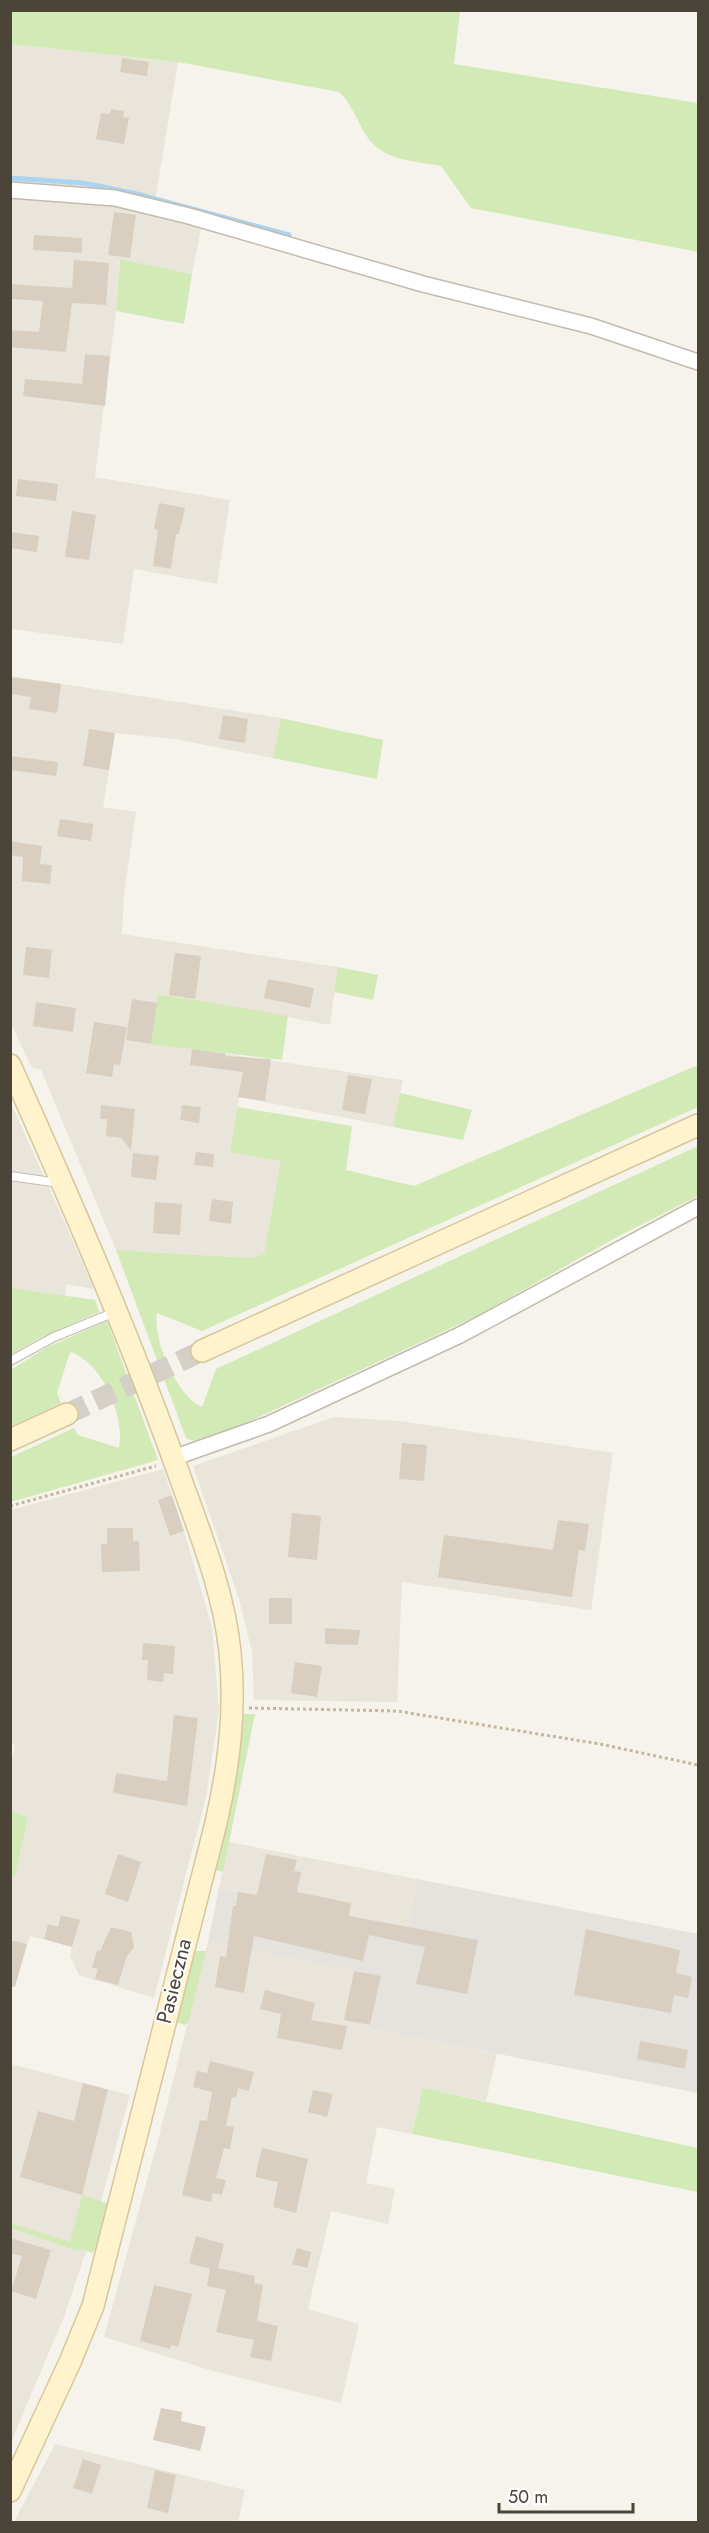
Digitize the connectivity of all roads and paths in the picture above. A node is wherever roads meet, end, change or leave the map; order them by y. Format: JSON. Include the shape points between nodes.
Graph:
{"nodes":[{"id":1,"x":10,"y":190,"type":"edge"},
{"id":2,"x":699,"y":362,"type":"edge"},
{"id":3,"x":10,"y":1065,"type":"edge"},
{"id":4,"x":699,"y":1125,"type":"edge"},
{"id":5,"x":10,"y":1176,"type":"edge"},
{"id":6,"x":63,"y":1183,"type":"junction"},
{"id":7,"x":699,"y":1207,"type":"edge"},
{"id":8,"x":117,"y":1311,"type":"junction"},
{"id":9,"x":202,"y":1351,"type":"tunnel mouth"},
{"id":10,"x":10,"y":1361,"type":"edge"},
{"id":11,"x":67,"y":1414,"type":"tunnel mouth"},
{"id":12,"x":10,"y":1440,"type":"edge"},
{"id":13,"x":173,"y":1458,"type":"junction"},
{"id":14,"x":10,"y":1506,"type":"edge"},
{"id":15,"x":233,"y":1706,"type":"junction"},
{"id":16,"x":699,"y":1765,"type":"edge"},
{"id":17,"x":10,"y":2491,"type":"edge"}],
"edges":[{"from":1,"to":2,"type":"street","via":[[115,198],[189,216],[423,284],[591,326]]},
{"from":3,"to":6,"type":"street","name":"Pasieczna"},
{"from":4,"to":9,"type":"street"},
{"from":5,"to":6,"type":"lane"},
{"from":6,"to":8,"type":"street","name":"Pasieczna"},
{"from":7,"to":13,"type":"street","via":[[460,1335],[269,1424]]},
{"from":8,"to":10,"type":"lane","via":[[54,1337]]},
{"from":8,"to":13,"type":"street","name":"Pasieczna"},
{"from":11,"to":12,"type":"street"},
{"from":13,"to":14,"type":"path"},
{"from":13,"to":15,"type":"street","name":"Pasieczna","via":[[223,1613],[230,1649]]},
{"from":15,"to":16,"type":"path","via":[[397,1711],[600,1744]]},
{"from":15,"to":17,"type":"street","name":"Pasieczna","via":[[230,1757],[216,1823],[93,2306]]}]}
